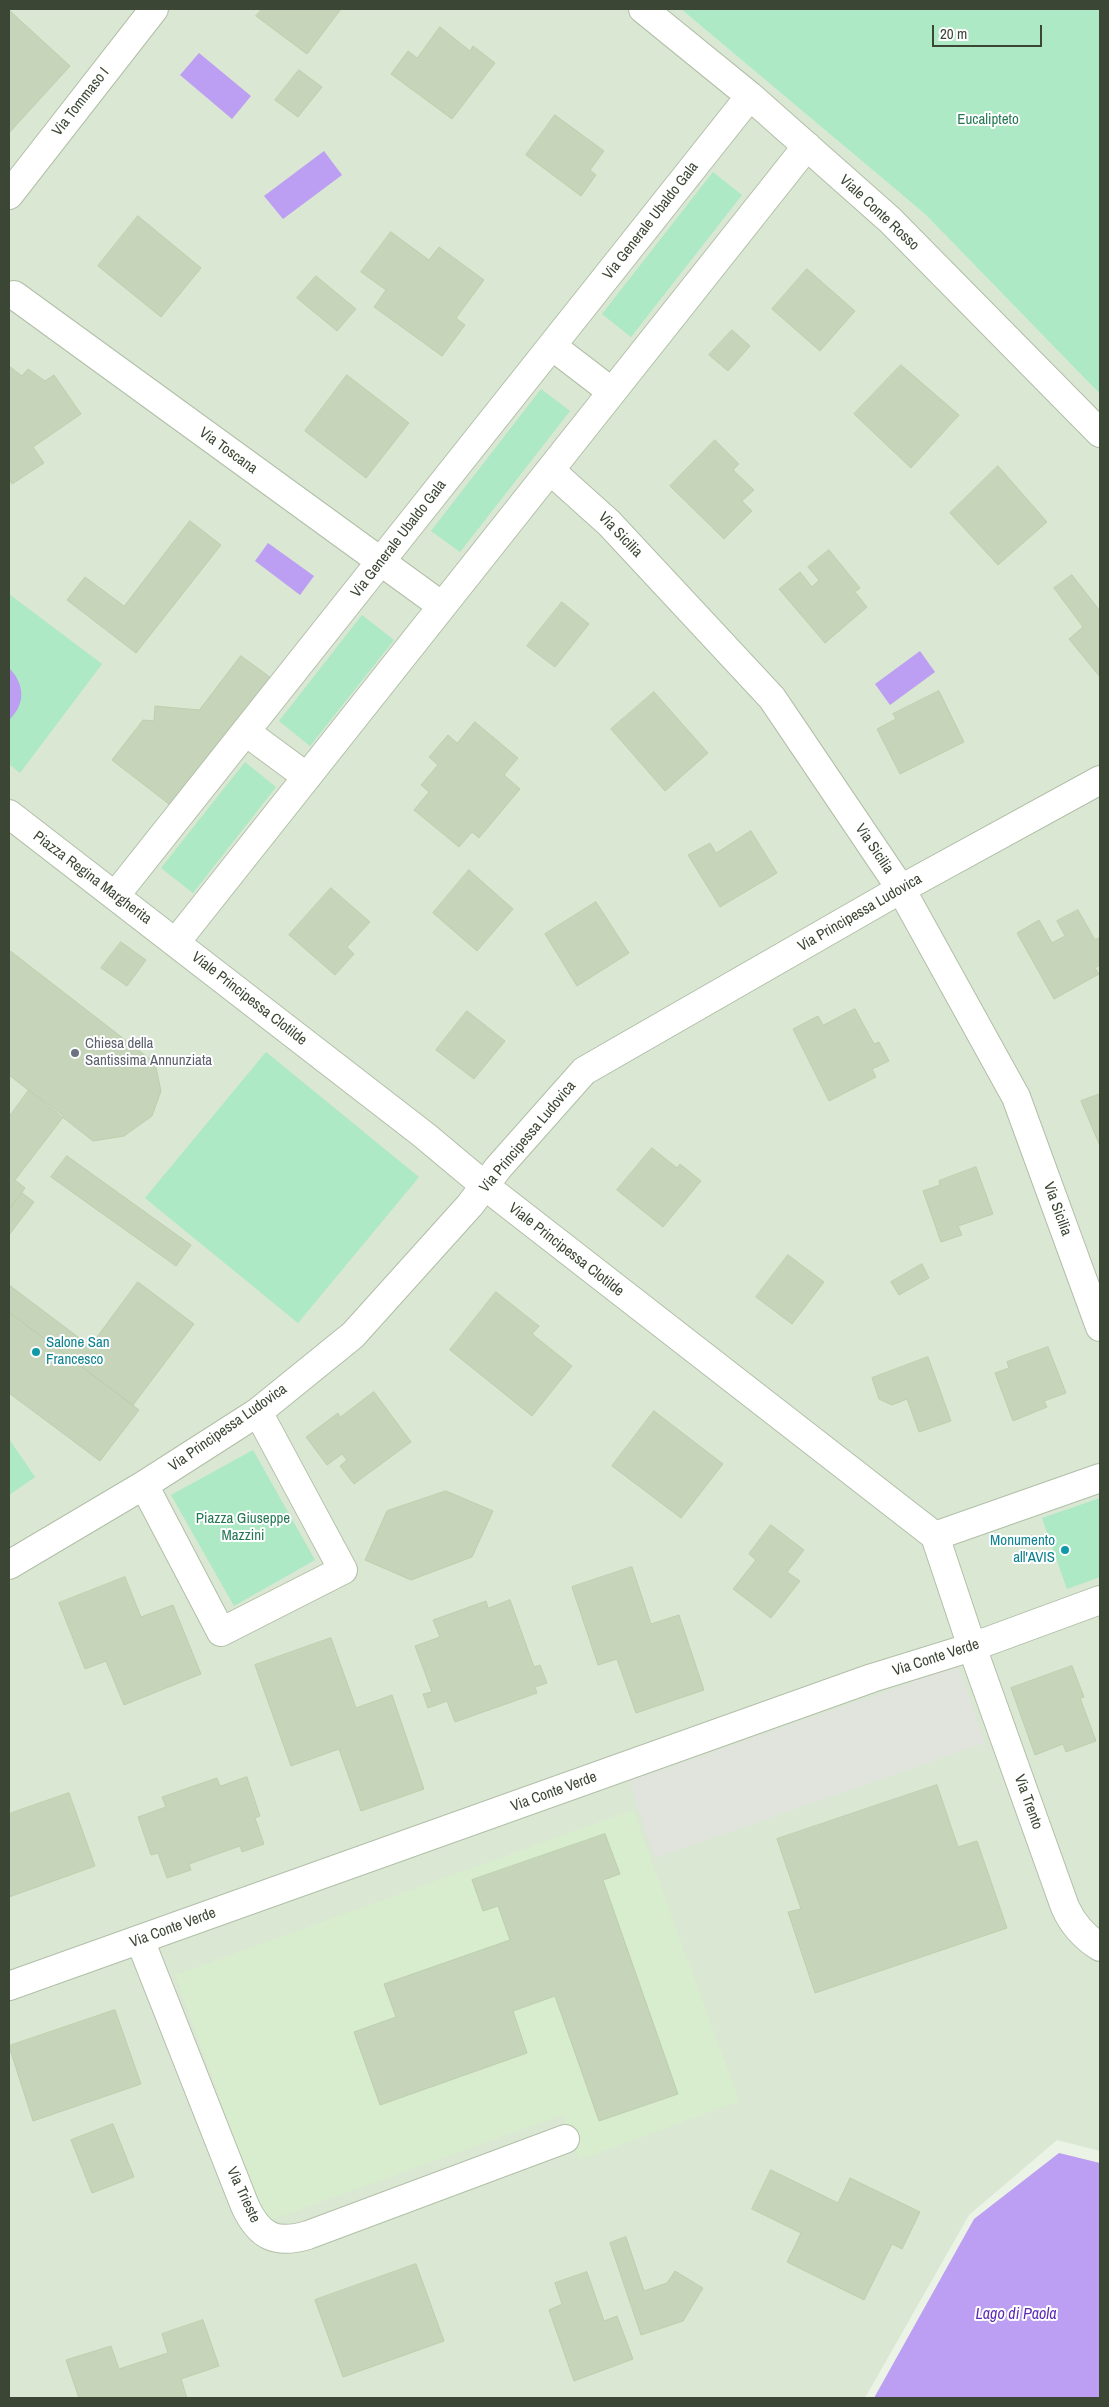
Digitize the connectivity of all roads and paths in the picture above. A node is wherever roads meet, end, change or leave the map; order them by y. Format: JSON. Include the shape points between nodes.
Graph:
{"nodes":[{"id":1,"x":154,"y":9,"type":"edge"},
{"id":2,"x":643,"y":9,"type":"edge"},
{"id":3,"x":750,"y":96,"type":"junction"},
{"id":4,"x":807,"y":146,"type":"junction"},
{"id":5,"x":9,"y":194,"type":"edge"},
{"id":6,"x":11,"y":295,"type":"edge"},
{"id":7,"x":552,"y":346,"type":"junction"},
{"id":8,"x":612,"y":392,"type":"junction"},
{"id":9,"x":1100,"y":433,"type":"edge"},
{"id":10,"x":550,"y":470,"type":"junction"},
{"id":11,"x":381,"y":562,"type":"junction"},
{"id":12,"x":442,"y":606,"type":"junction"},
{"id":13,"x":246,"y":732,"type":"junction"},
{"id":14,"x":307,"y":777,"type":"junction"},
{"id":15,"x":1100,"y":780,"type":"edge"},
{"id":16,"x":9,"y":814,"type":"edge"},
{"id":17,"x":901,"y":888,"type":"junction"},
{"id":18,"x":116,"y":896,"type":"junction"},
{"id":19,"x":176,"y":942,"type":"junction"},
{"id":20,"x":485,"y":1186,"type":"junction"},
{"id":21,"x":1100,"y":1327,"type":"edge"},
{"id":22,"x":258,"y":1412,"type":"junction"},
{"id":23,"x":1100,"y":1478,"type":"edge"},
{"id":24,"x":144,"y":1485,"type":"junction"},
{"id":25,"x":935,"y":1536,"type":"junction"},
{"id":26,"x":9,"y":1566,"type":"edge"},
{"id":27,"x":1100,"y":1600,"type":"edge"},
{"id":28,"x":972,"y":1647,"type":"junction"},
{"id":29,"x":140,"y":1940,"type":"junction"},
{"id":30,"x":1100,"y":1946,"type":"edge"},
{"id":31,"x":9,"y":1986,"type":"edge"},
{"id":32,"x":565,"y":2139,"type":"dead end"}],
"edges":[{"from":1,"to":5,"type":"street","name":"Via Tommaso I"},
{"from":2,"to":3,"type":"street","name":"Viale Conte Rosso"},
{"from":3,"to":4,"type":"street","name":"Viale Conte Rosso"},
{"from":3,"to":7,"type":"street","name":"Via Generale Ubaldo Gala"},
{"from":4,"to":8,"type":"street"},
{"from":4,"to":9,"type":"street","name":"Viale Conte Rosso","via":[[890,220]]},
{"from":6,"to":11,"type":"street","name":"Via Toscana"},
{"from":7,"to":8,"type":"street"},
{"from":7,"to":11,"type":"street","name":"Via Generale Ubaldo Gala"},
{"from":8,"to":10,"type":"street"},
{"from":10,"to":12,"type":"street"},
{"from":10,"to":17,"type":"street","name":"Via Sicilia","via":[[609,523],[772,698]]},
{"from":11,"to":12,"type":"street","name":"Via Toscana"},
{"from":11,"to":13,"type":"street","name":"Via Generale Ubaldo Gala"},
{"from":12,"to":14,"type":"street"},
{"from":13,"to":14,"type":"street"},
{"from":13,"to":18,"type":"street","name":"Via Generale Ubaldo Gala"},
{"from":14,"to":19,"type":"street"},
{"from":15,"to":17,"type":"street","name":"Via Principessa Ludovica"},
{"from":16,"to":18,"type":"street","name":"Piazza Regina Margherita"},
{"from":17,"to":20,"type":"street","name":"Via Principessa Ludovica","via":[[584,1070]]},
{"from":17,"to":21,"type":"street","name":"Via Sicilia","via":[[1016,1097]]},
{"from":18,"to":19,"type":"street","name":"Piazza Regina Margherita"},
{"from":19,"to":20,"type":"street","name":"Viale Principessa Clotilde"},
{"from":20,"to":22,"type":"street","name":"Via Principessa Ludovica","via":[[352,1336]]},
{"from":20,"to":25,"type":"street","name":"Viale Principessa Clotilde"},
{"from":22,"to":24,"type":"street","name":"Via Principessa Ludovica"},
{"from":22,"to":24,"type":"street","via":[[343,1570],[221,1632]]},
{"from":23,"to":25,"type":"street"},
{"from":24,"to":26,"type":"street","name":"Via Principessa Ludovica"},
{"from":25,"to":28,"type":"street","name":"Via Trento"},
{"from":27,"to":28,"type":"street","name":"Via Conte Verde"},
{"from":28,"to":29,"type":"street","name":"Via Conte Verde","via":[[872,1678]]},
{"from":28,"to":30,"type":"street","name":"Via Trento","via":[[1068,1914],[1082,1934]]},
{"from":29,"to":31,"type":"street","name":"Via Conte Verde"},
{"from":29,"to":32,"type":"street","name":"Via Trieste","via":[[244,2206],[266,2234],[282,2239],[308,2235]]}]}
